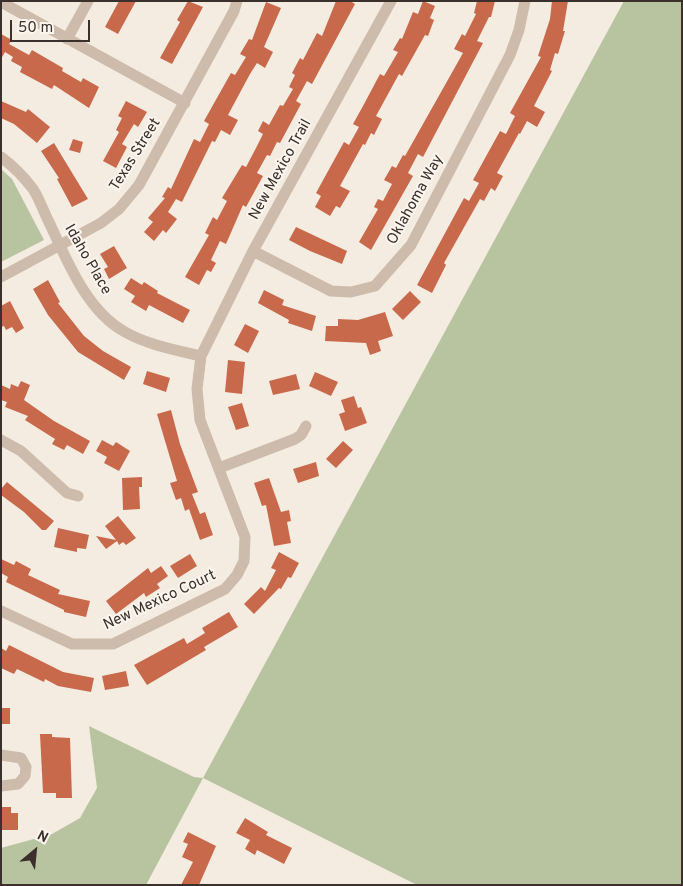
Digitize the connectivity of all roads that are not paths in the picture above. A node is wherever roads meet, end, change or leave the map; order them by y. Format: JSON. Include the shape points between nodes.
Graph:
{"nodes":[{"id":1,"x":88,"y":1,"type":"edge"},
{"id":2,"x":237,"y":1,"type":"edge"},
{"id":3,"x":391,"y":1,"type":"edge"},
{"id":4,"x":525,"y":1,"type":"edge"},
{"id":5,"x":1,"y":2,"type":"edge"},
{"id":6,"x":67,"y":39,"type":"junction"},
{"id":7,"x":185,"y":102,"type":"junction"},
{"id":8,"x":1,"y":156,"type":"edge"},
{"id":9,"x":60,"y":245,"type":"junction"},
{"id":10,"x":254,"y":251,"type":"junction"},
{"id":11,"x":1,"y":277,"type":"edge"},
{"id":12,"x":201,"y":356,"type":"junction"},
{"id":13,"x":306,"y":426,"type":"dead end"},
{"id":14,"x":1,"y":440,"type":"edge"},
{"id":15,"x":219,"y":468,"type":"junction"},
{"id":16,"x":78,"y":496,"type":"dead end"},
{"id":17,"x":1,"y":611,"type":"edge"},
{"id":18,"x":1,"y":755,"type":"edge"},
{"id":19,"x":1,"y":786,"type":"edge"}],
"edges":[{"from":1,"to":6,"type":"street"},
{"from":2,"to":7,"type":"street","name":"Texas Street"},
{"from":3,"to":10,"type":"street","name":"New Mexico Trail"},
{"from":4,"to":10,"type":"street","name":"Oklahoma Way","via":[[510,56],[411,245],[375,286],[351,292],[331,291]]},
{"from":5,"to":6,"type":"street"},
{"from":6,"to":7,"type":"street"},
{"from":7,"to":9,"type":"street","name":"Texas Street","via":[[139,185],[120,209],[101,224]]},
{"from":8,"to":9,"type":"street","name":"Idaho Place","via":[[34,191]]},
{"from":9,"to":11,"type":"street","name":"Texas Street"},
{"from":9,"to":12,"type":"street","name":"Idaho Place","via":[[86,293],[103,315],[123,331],[146,343]]},
{"from":10,"to":12,"type":"street","name":"New Mexico Trail"},
{"from":12,"to":15,"type":"street","name":"New Mexico Court","via":[[197,389],[200,420]]},
{"from":13,"to":15,"type":"street","via":[[295,439]]},
{"from":14,"to":16,"type":"street","via":[[21,451],[67,493]]},
{"from":15,"to":17,"type":"street","name":"New Mexico Court","via":[[246,537],[244,561],[225,588],[113,644],[72,644]]},
{"from":18,"to":19,"type":"street","via":[[21,758],[26,767],[25,776],[18,784]]}]}
